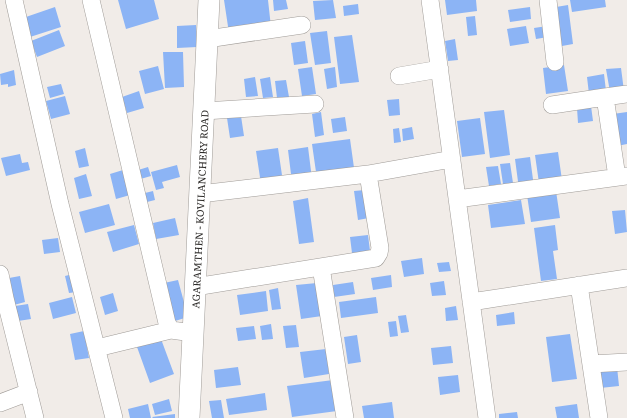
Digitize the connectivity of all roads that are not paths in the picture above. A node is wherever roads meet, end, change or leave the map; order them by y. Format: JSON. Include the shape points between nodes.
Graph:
{"nodes":[{"id":1,"x":14,"y":0,"type":"edge"},
{"id":2,"x":91,"y":0,"type":"edge"},
{"id":3,"x":209,"y":0,"type":"edge"},
{"id":4,"x":430,"y":0,"type":"edge"},
{"id":5,"x":548,"y":0,"type":"edge"},
{"id":6,"x":302,"y":26,"type":"dead end"},
{"id":7,"x":207,"y":38,"type":"junction"},
{"id":8,"x":555,"y":62,"type":"dead end"},
{"id":9,"x":440,"y":69,"type":"junction"},
{"id":10,"x":398,"y":76,"type":"dead end"},
{"id":11,"x":627,"y":94,"type":"edge"},
{"id":12,"x":605,"y":97,"type":"junction"},
{"id":13,"x":315,"y":104,"type":"dead end"},
{"id":14,"x":552,"y":105,"type":"dead end"},
{"id":15,"x":204,"y":111,"type":"junction"},
{"id":16,"x":452,"y":159,"type":"junction"},
{"id":17,"x":368,"y":174,"type":"junction"},
{"id":18,"x":622,"y":176,"type":"edge"},
{"id":19,"x":200,"y":194,"type":"junction"},
{"id":20,"x":457,"y":199,"type":"junction"},
{"id":21,"x":321,"y":268,"type":"junction"},
{"id":22,"x":0,"y":274,"type":"edge"},
{"id":23,"x":627,"y":278,"type":"edge"},
{"id":24,"x":579,"y":285,"type":"junction"},
{"id":25,"x":195,"y":287,"type":"junction"},
{"id":26,"x":3,"y":299,"type":"edge"},
{"id":27,"x":472,"y":302,"type":"junction"},
{"id":28,"x":170,"y":330,"type":"junction"},
{"id":29,"x":193,"y":333,"type":"junction"},
{"id":30,"x":97,"y":348,"type":"junction"},
{"id":31,"x":627,"y":362,"type":"edge"},
{"id":32,"x":591,"y":364,"type":"junction"},
{"id":33,"x":29,"y":392,"type":"junction"},
{"id":34,"x":0,"y":403,"type":"edge"},
{"id":35,"x":35,"y":418,"type":"edge"},
{"id":36,"x":114,"y":418,"type":"edge"},
{"id":37,"x":189,"y":418,"type":"edge"},
{"id":38,"x":345,"y":418,"type":"edge"},
{"id":39,"x":487,"y":418,"type":"edge"},
{"id":40,"x":599,"y":418,"type":"edge"}],
"edges":[{"from":1,"to":30,"type":"street","via":[[60,204]]},
{"from":2,"to":28,"type":"street"},
{"from":3,"to":7,"type":"main road","name":"AGARAMTHEN - KOVILANCHERY ROAD"},
{"from":4,"to":9,"type":"street"},
{"from":5,"to":8,"type":"street"},
{"from":6,"to":7,"type":"street"},
{"from":7,"to":15,"type":"main road","name":"AGARAMTHEN - KOVILANCHERY ROAD"},
{"from":9,"to":10,"type":"street"},
{"from":9,"to":16,"type":"street"},
{"from":11,"to":12,"type":"street"},
{"from":12,"to":14,"type":"street"},
{"from":12,"to":18,"type":"street"},
{"from":13,"to":15,"type":"street"},
{"from":15,"to":19,"type":"main road","name":"AGARAMTHEN - KOVILANCHERY ROAD"},
{"from":16,"to":17,"type":"street"},
{"from":16,"to":20,"type":"street"},
{"from":17,"to":19,"type":"street"},
{"from":17,"to":21,"type":"street","via":[[379,253],[376,258]]},
{"from":18,"to":20,"type":"street"},
{"from":19,"to":25,"type":"main road","name":"AGARAMTHEN - KOVILANCHERY ROAD"},
{"from":20,"to":27,"type":"street"},
{"from":21,"to":25,"type":"street"},
{"from":21,"to":38,"type":"street"},
{"from":22,"to":26,"type":"street"},
{"from":23,"to":24,"type":"street"},
{"from":24,"to":27,"type":"street"},
{"from":24,"to":32,"type":"street"},
{"from":25,"to":29,"type":"main road","name":"AGARAMTHEN - KOVILANCHERY ROAD"},
{"from":26,"to":33,"type":"street"},
{"from":27,"to":39,"type":"street"},
{"from":28,"to":29,"type":"street"},
{"from":28,"to":30,"type":"street"},
{"from":29,"to":37,"type":"main road","name":"AGARAMTHEN - KOVILANCHERY ROAD"},
{"from":30,"to":36,"type":"street"},
{"from":31,"to":32,"type":"street"},
{"from":32,"to":40,"type":"street"},
{"from":33,"to":34,"type":"street"},
{"from":33,"to":35,"type":"street"}]}
